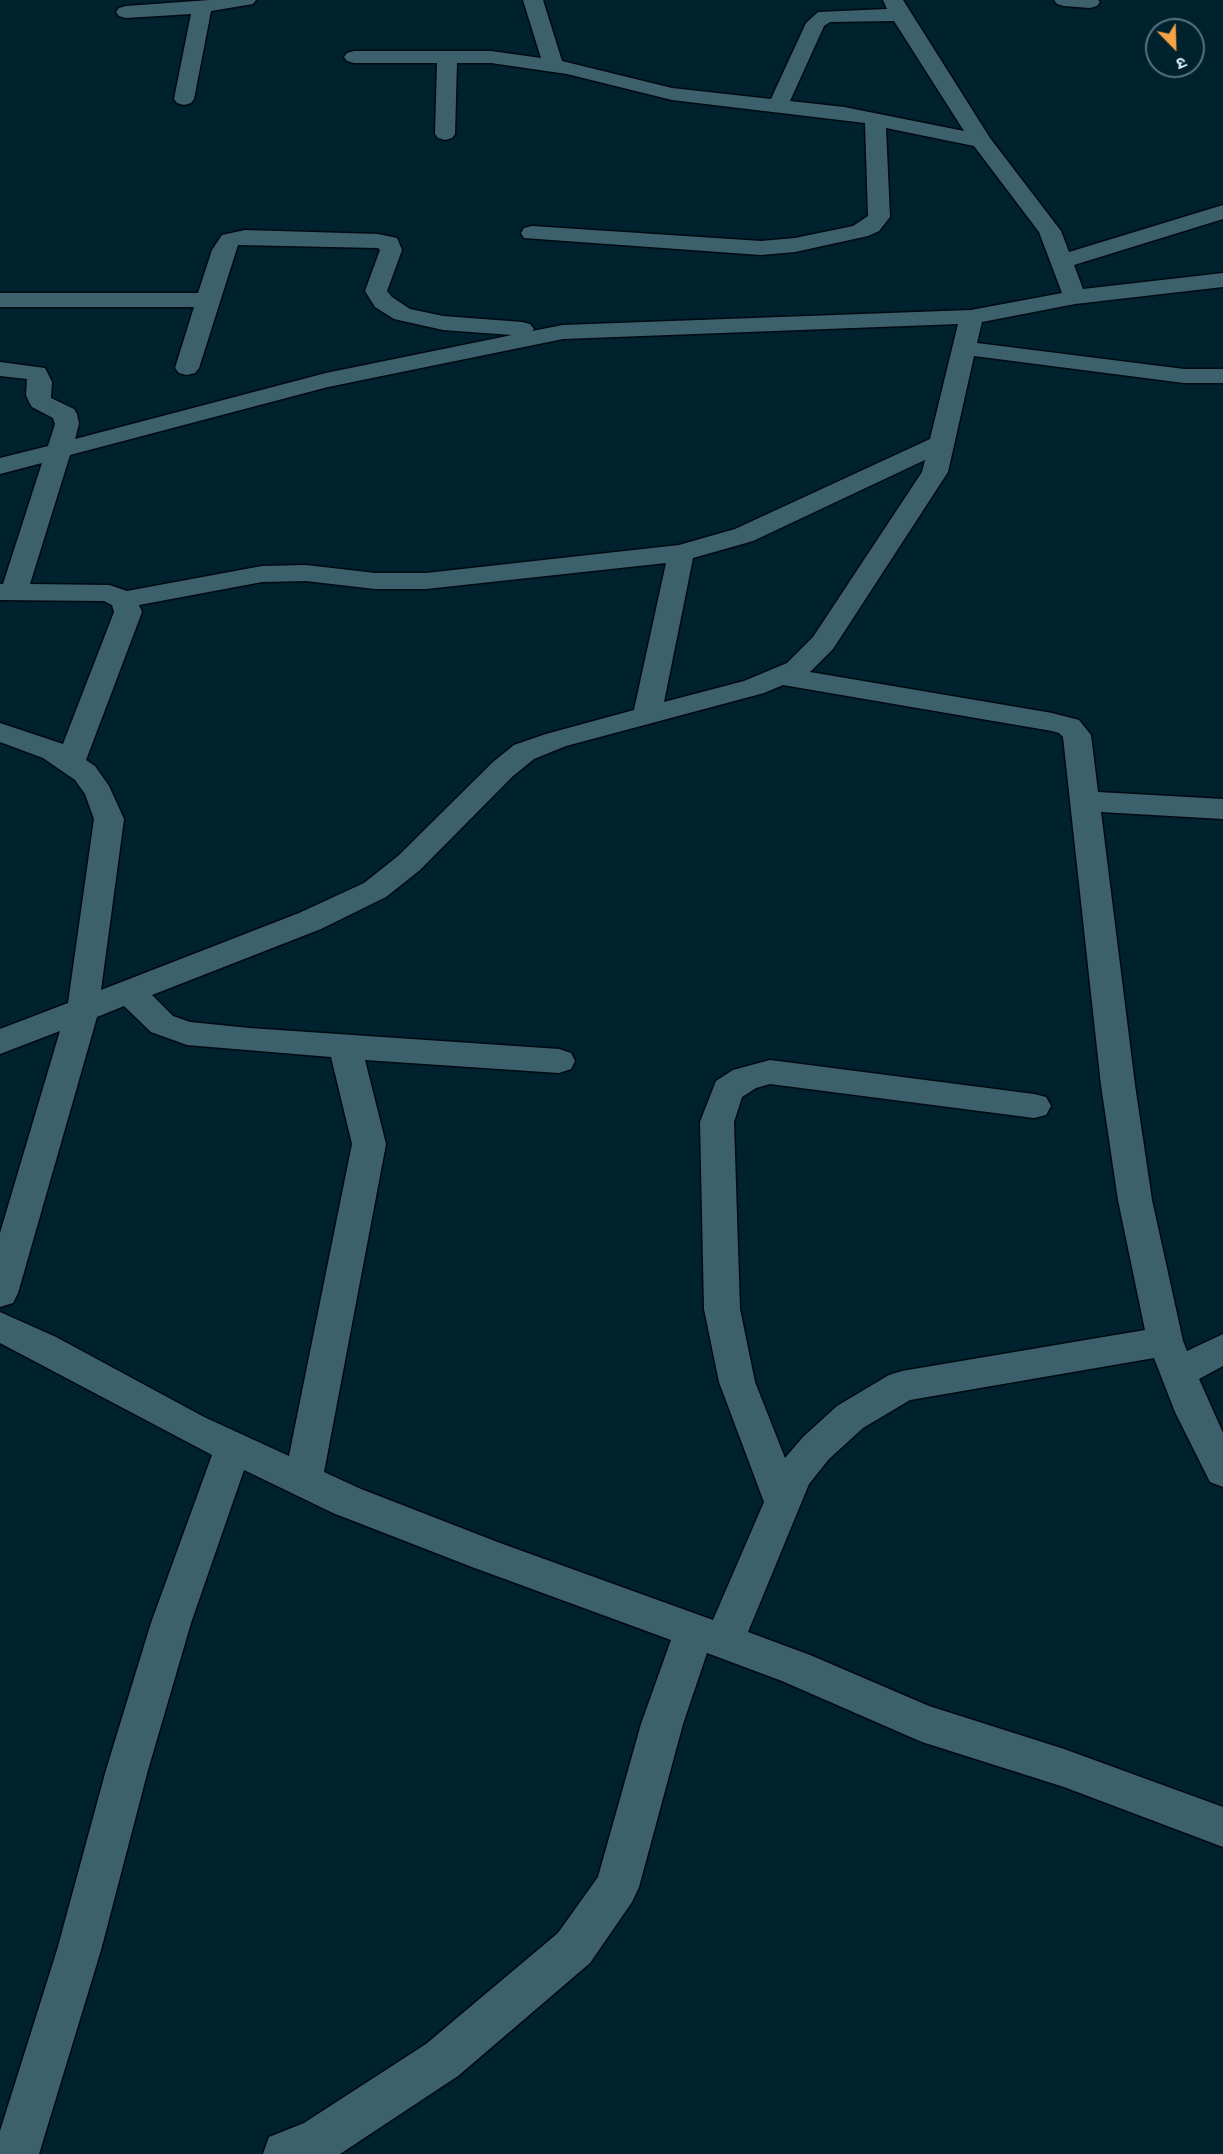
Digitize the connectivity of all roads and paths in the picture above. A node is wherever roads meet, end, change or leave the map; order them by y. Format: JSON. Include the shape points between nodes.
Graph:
{"nodes":[{"id":1,"x":246,"y":0,"type":"edge"},
{"id":2,"x":533,"y":0,"type":"edge"},
{"id":3,"x":1064,"y":0,"type":"edge"},
{"id":4,"x":1090,"y":2,"type":"dead end"},
{"id":5,"x":202,"y":7,"type":"junction"},
{"id":6,"x":897,"y":8,"type":"edge"},
{"id":7,"x":126,"y":12,"type":"dead end"},
{"id":8,"x":354,"y":57,"type":"dead end"},
{"id":9,"x":447,"y":57,"type":"junction"},
{"id":10,"x":554,"y":66,"type":"junction"},
{"id":11,"x":184,"y":99,"type":"dead end"},
{"id":12,"x":778,"y":105,"type":"junction"},
{"id":13,"x":875,"y":119,"type":"junction"},
{"id":14,"x":445,"y":134,"type":"dead end"},
{"id":15,"x":981,"y":141,"type":"junction"},
{"id":16,"x":1223,"y":212,"type":"edge"},
{"id":17,"x":532,"y":233,"type":"dead end"},
{"id":18,"x":1062,"y":262,"type":"junction"},
{"id":19,"x":1223,"y":280,"type":"edge"},
{"id":20,"x":1075,"y":297,"type":"junction"},
{"id":21,"x":0,"y":300,"type":"edge"},
{"id":22,"x":208,"y":300,"type":"junction"},
{"id":23,"x":971,"y":317,"type":"junction"},
{"id":24,"x":563,"y":332,"type":"junction"},
{"id":25,"x":963,"y":348,"type":"junction"},
{"id":26,"x":187,"y":368,"type":"dead end"},
{"id":27,"x":0,"y":369,"type":"edge"},
{"id":28,"x":1223,"y":376,"type":"edge"},
{"id":29,"x":942,"y":444,"type":"junction"},
{"id":30,"x":57,"y":451,"type":"junction"},
{"id":31,"x":0,"y":466,"type":"edge"},
{"id":32,"x":681,"y":553,"type":"junction"},
{"id":33,"x":7,"y":592,"type":"edge"},
{"id":34,"x":124,"y":600,"type":"junction"},
{"id":35,"x":780,"y":676,"type":"junction"},
{"id":36,"x":647,"y":716,"type":"junction"},
{"id":37,"x":0,"y":732,"type":"edge"},
{"id":38,"x":70,"y":763,"type":"junction"},
{"id":39,"x":1085,"y":801,"type":"junction"},
{"id":40,"x":1223,"y":809,"type":"edge"},
{"id":41,"x":130,"y":993,"type":"junction"},
{"id":42,"x":83,"y":1008,"type":"junction"},
{"id":43,"x":0,"y":1042,"type":"edge"},
{"id":44,"x":345,"y":1047,"type":"junction"},
{"id":45,"x":559,"y":1061,"type":"dead end"},
{"id":46,"x":1034,"y":1106,"type":"dead end"},
{"id":47,"x":0,"y":1293,"type":"edge"},
{"id":48,"x":0,"y":1327,"type":"edge"},
{"id":49,"x":1223,"y":1349,"type":"edge"},
{"id":50,"x":1171,"y":1357,"type":"junction"},
{"id":51,"x":233,"y":1448,"type":"junction"},
{"id":52,"x":1223,"y":1471,"type":"edge"},
{"id":53,"x":303,"y":1480,"type":"junction"},
{"id":54,"x":783,"y":1502,"type":"junction"},
{"id":55,"x":709,"y":1637,"type":"junction"},
{"id":56,"x":1223,"y":1827,"type":"edge"},
{"id":57,"x":16,"y":2154,"type":"edge"},
{"id":58,"x":286,"y":2154,"type":"edge"}],
"edges":[{"from":1,"to":5,"type":"street"},
{"from":2,"to":10,"type":"street"},
{"from":3,"to":4,"type":"street"},
{"from":5,"to":7,"type":"street"},
{"from":5,"to":11,"type":"street"},
{"from":6,"to":12,"type":"street","via":[[825,16],[816,23]]},
{"from":6,"to":15,"type":"street"},
{"from":8,"to":9,"type":"street"},
{"from":9,"to":10,"type":"street","via":[[491,57]]},
{"from":9,"to":14,"type":"street"},
{"from":10,"to":12,"type":"street","via":[[672,94]]},
{"from":12,"to":13,"type":"street"},
{"from":13,"to":15,"type":"street"},
{"from":13,"to":17,"type":"street","via":[[879,217],[860,231],[761,248]]},
{"from":15,"to":18,"type":"street","via":[[1050,231]]},
{"from":16,"to":18,"type":"street"},
{"from":18,"to":20,"type":"street"},
{"from":19,"to":20,"type":"street"},
{"from":20,"to":23,"type":"street"},
{"from":21,"to":22,"type":"street"},
{"from":22,"to":24,"type":"street","via":[[223,250],[230,240],[245,237],[378,241],[389,243],[391,250],[376,291],[383,303],[402,314],[442,323]]},
{"from":22,"to":26,"type":"street"},
{"from":23,"to":24,"type":"street"},
{"from":23,"to":25,"type":"street"},
{"from":24,"to":30,"type":"street","via":[[326,380]]},
{"from":25,"to":28,"type":"street","via":[[1184,376]]},
{"from":25,"to":29,"type":"street"},
{"from":27,"to":30,"type":"street","via":[[37,373],[41,402],[65,414],[67,424]]},
{"from":29,"to":32,"type":"street","via":[[744,535]]},
{"from":29,"to":35,"type":"street","via":[[935,472],[823,643],[797,669]]},
{"from":30,"to":31,"type":"street"},
{"from":30,"to":33,"type":"street"},
{"from":32,"to":34,"type":"street","via":[[426,581],[262,574]]},
{"from":32,"to":36,"type":"street"},
{"from":33,"to":34,"type":"street","via":[[109,593]]},
{"from":34,"to":38,"type":"street","via":[[128,612]]},
{"from":35,"to":36,"type":"street","via":[[754,687]]},
{"from":35,"to":39,"type":"street","via":[[1069,726],[1077,735]]},
{"from":36,"to":41,"type":"street","via":[[524,752],[409,863],[375,890],[310,921]]},
{"from":37,"to":38,"type":"street","via":[[53,751]]},
{"from":38,"to":42,"type":"street","via":[[85,773],[99,793],[109,819]]},
{"from":39,"to":40,"type":"street"},
{"from":39,"to":50,"type":"street","via":[[1135,1200]]},
{"from":41,"to":42,"type":"street"},
{"from":41,"to":44,"type":"street","via":[[162,1024],[187,1034]]},
{"from":42,"to":43,"type":"street"},
{"from":42,"to":47,"type":"street"},
{"from":44,"to":45,"type":"street"},
{"from":44,"to":53,"type":"street","via":[[369,1144]]},
{"from":46,"to":54,"type":"street","via":[[770,1072],[746,1079],[728,1090],[717,1122],[722,1309],[737,1382]]},
{"from":48,"to":51,"type":"street"},
{"from":49,"to":50,"type":"street"},
{"from":50,"to":52,"type":"street"},
{"from":50,"to":54,"type":"street","via":[[902,1386],[850,1417],[816,1448],[794,1475]]},
{"from":51,"to":53,"type":"street"},
{"from":51,"to":57,"type":"street","via":[[171,1623],[79,1950]]},
{"from":53,"to":55,"type":"street","via":[[486,1555]]},
{"from":54,"to":55,"type":"street"},
{"from":55,"to":56,"type":"street","via":[[796,1668],[922,1723],[1064,1768]]},
{"from":55,"to":58,"type":"street","via":[[662,1724],[618,1887],[574,1948],[442,2060],[320,2140]]}]}
